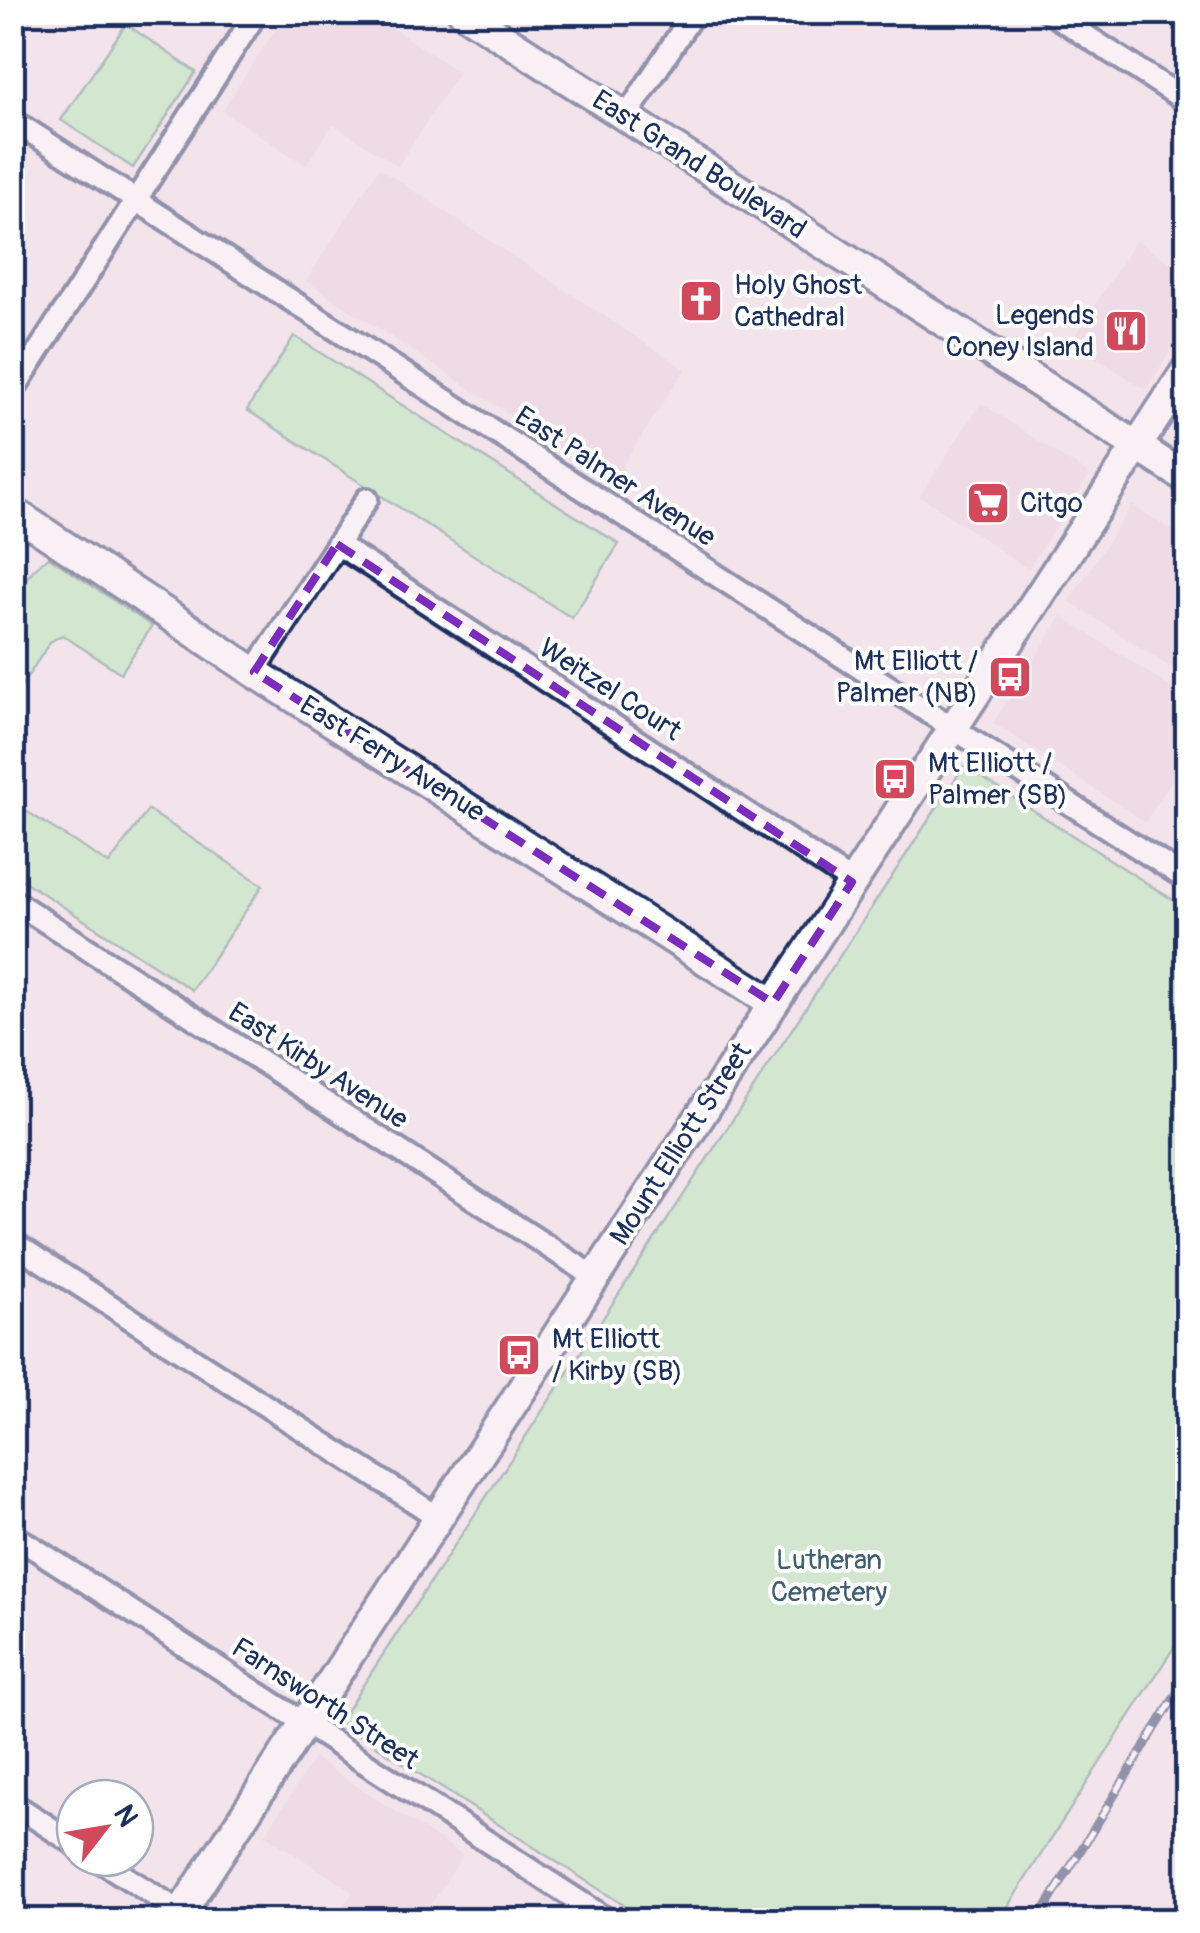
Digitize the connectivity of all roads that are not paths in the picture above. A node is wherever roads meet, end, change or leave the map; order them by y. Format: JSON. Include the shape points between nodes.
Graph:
{"nodes":[{"id":1,"x":257,"y":12,"type":"edge"},
{"id":2,"x":463,"y":12,"type":"edge"},
{"id":3,"x":694,"y":12,"type":"edge"},
{"id":4,"x":1049,"y":12,"type":"edge"},
{"id":5,"x":1188,"y":102,"type":"edge"},
{"id":6,"x":626,"y":118,"type":"junction"},
{"id":7,"x":12,"y":120,"type":"edge"},
{"id":8,"x":136,"y":200,"type":"junction"},
{"id":9,"x":1188,"y":368,"type":"edge"},
{"id":10,"x":12,"y":392,"type":"edge"},
{"id":11,"x":1136,"y":446,"type":"junction"},
{"id":12,"x":1188,"y":479,"type":"edge"},
{"id":13,"x":367,"y":499,"type":"dead end"},
{"id":14,"x":12,"y":512,"type":"edge"},
{"id":15,"x":337,"y":544,"type":"junction"},
{"id":16,"x":254,"y":672,"type":"junction"},
{"id":17,"x":953,"y":728,"type":"junction"},
{"id":18,"x":1188,"y":880,"type":"edge"},
{"id":19,"x":852,"y":882,"type":"junction"},
{"id":20,"x":12,"y":900,"type":"edge"},
{"id":21,"x":773,"y":1003,"type":"junction"},
{"id":22,"x":12,"y":1242,"type":"edge"},
{"id":23,"x":595,"y":1277,"type":"junction"},
{"id":24,"x":438,"y":1518,"type":"junction"},
{"id":25,"x":12,"y":1534,"type":"edge"},
{"id":26,"x":304,"y":1723,"type":"junction"},
{"id":27,"x":12,"y":1804,"type":"edge"},
{"id":28,"x":55,"y":1831,"type":"edge"},
{"id":29,"x":125,"y":1878,"type":"edge"},
{"id":30,"x":183,"y":1918,"type":"edge"},
{"id":31,"x":608,"y":1920,"type":"edge"}],
"edges":[{"from":1,"to":8,"type":"street"},
{"from":2,"to":6,"type":"main road","name":"East Grand Boulevard"},
{"from":3,"to":6,"type":"street"},
{"from":4,"to":5,"type":"street"},
{"from":6,"to":11,"type":"main road","name":"East Grand Boulevard"},
{"from":7,"to":8,"type":"street","name":"East Palmer Avenue"},
{"from":8,"to":10,"type":"street"},
{"from":8,"to":17,"type":"street","name":"East Palmer Avenue"},
{"from":9,"to":11,"type":"main road","name":"Mount Elliott Street"},
{"from":11,"to":12,"type":"main road","name":"East Grand Boulevard"},
{"from":11,"to":17,"type":"main road","name":"Mount Elliott Street"},
{"from":13,"to":15,"type":"street"},
{"from":14,"to":16,"type":"main road","name":"East Ferry Avenue"},
{"from":15,"to":16,"type":"street"},
{"from":15,"to":19,"type":"street","name":"Weitzel Court"},
{"from":16,"to":21,"type":"main road","name":"East Ferry Avenue"},
{"from":17,"to":18,"type":"street","name":"East Palmer Avenue"},
{"from":17,"to":19,"type":"main road","name":"Mount Elliott Street"},
{"from":19,"to":21,"type":"main road","name":"Mount Elliott Street"},
{"from":20,"to":23,"type":"street","name":"East Kirby Avenue"},
{"from":21,"to":23,"type":"main road","name":"Mount Elliott Street"},
{"from":22,"to":24,"type":"street"},
{"from":23,"to":24,"type":"main road","name":"Mount Elliott Street"},
{"from":24,"to":26,"type":"main road","name":"Mount Elliott Street"},
{"from":25,"to":26,"type":"street","name":"Farnsworth Street"},
{"from":26,"to":30,"type":"main road","name":"Mount Elliott Street"},
{"from":26,"to":31,"type":"street","name":"Farnsworth Street"},
{"from":27,"to":28,"type":"street"},
{"from":29,"to":30,"type":"street"}]}
